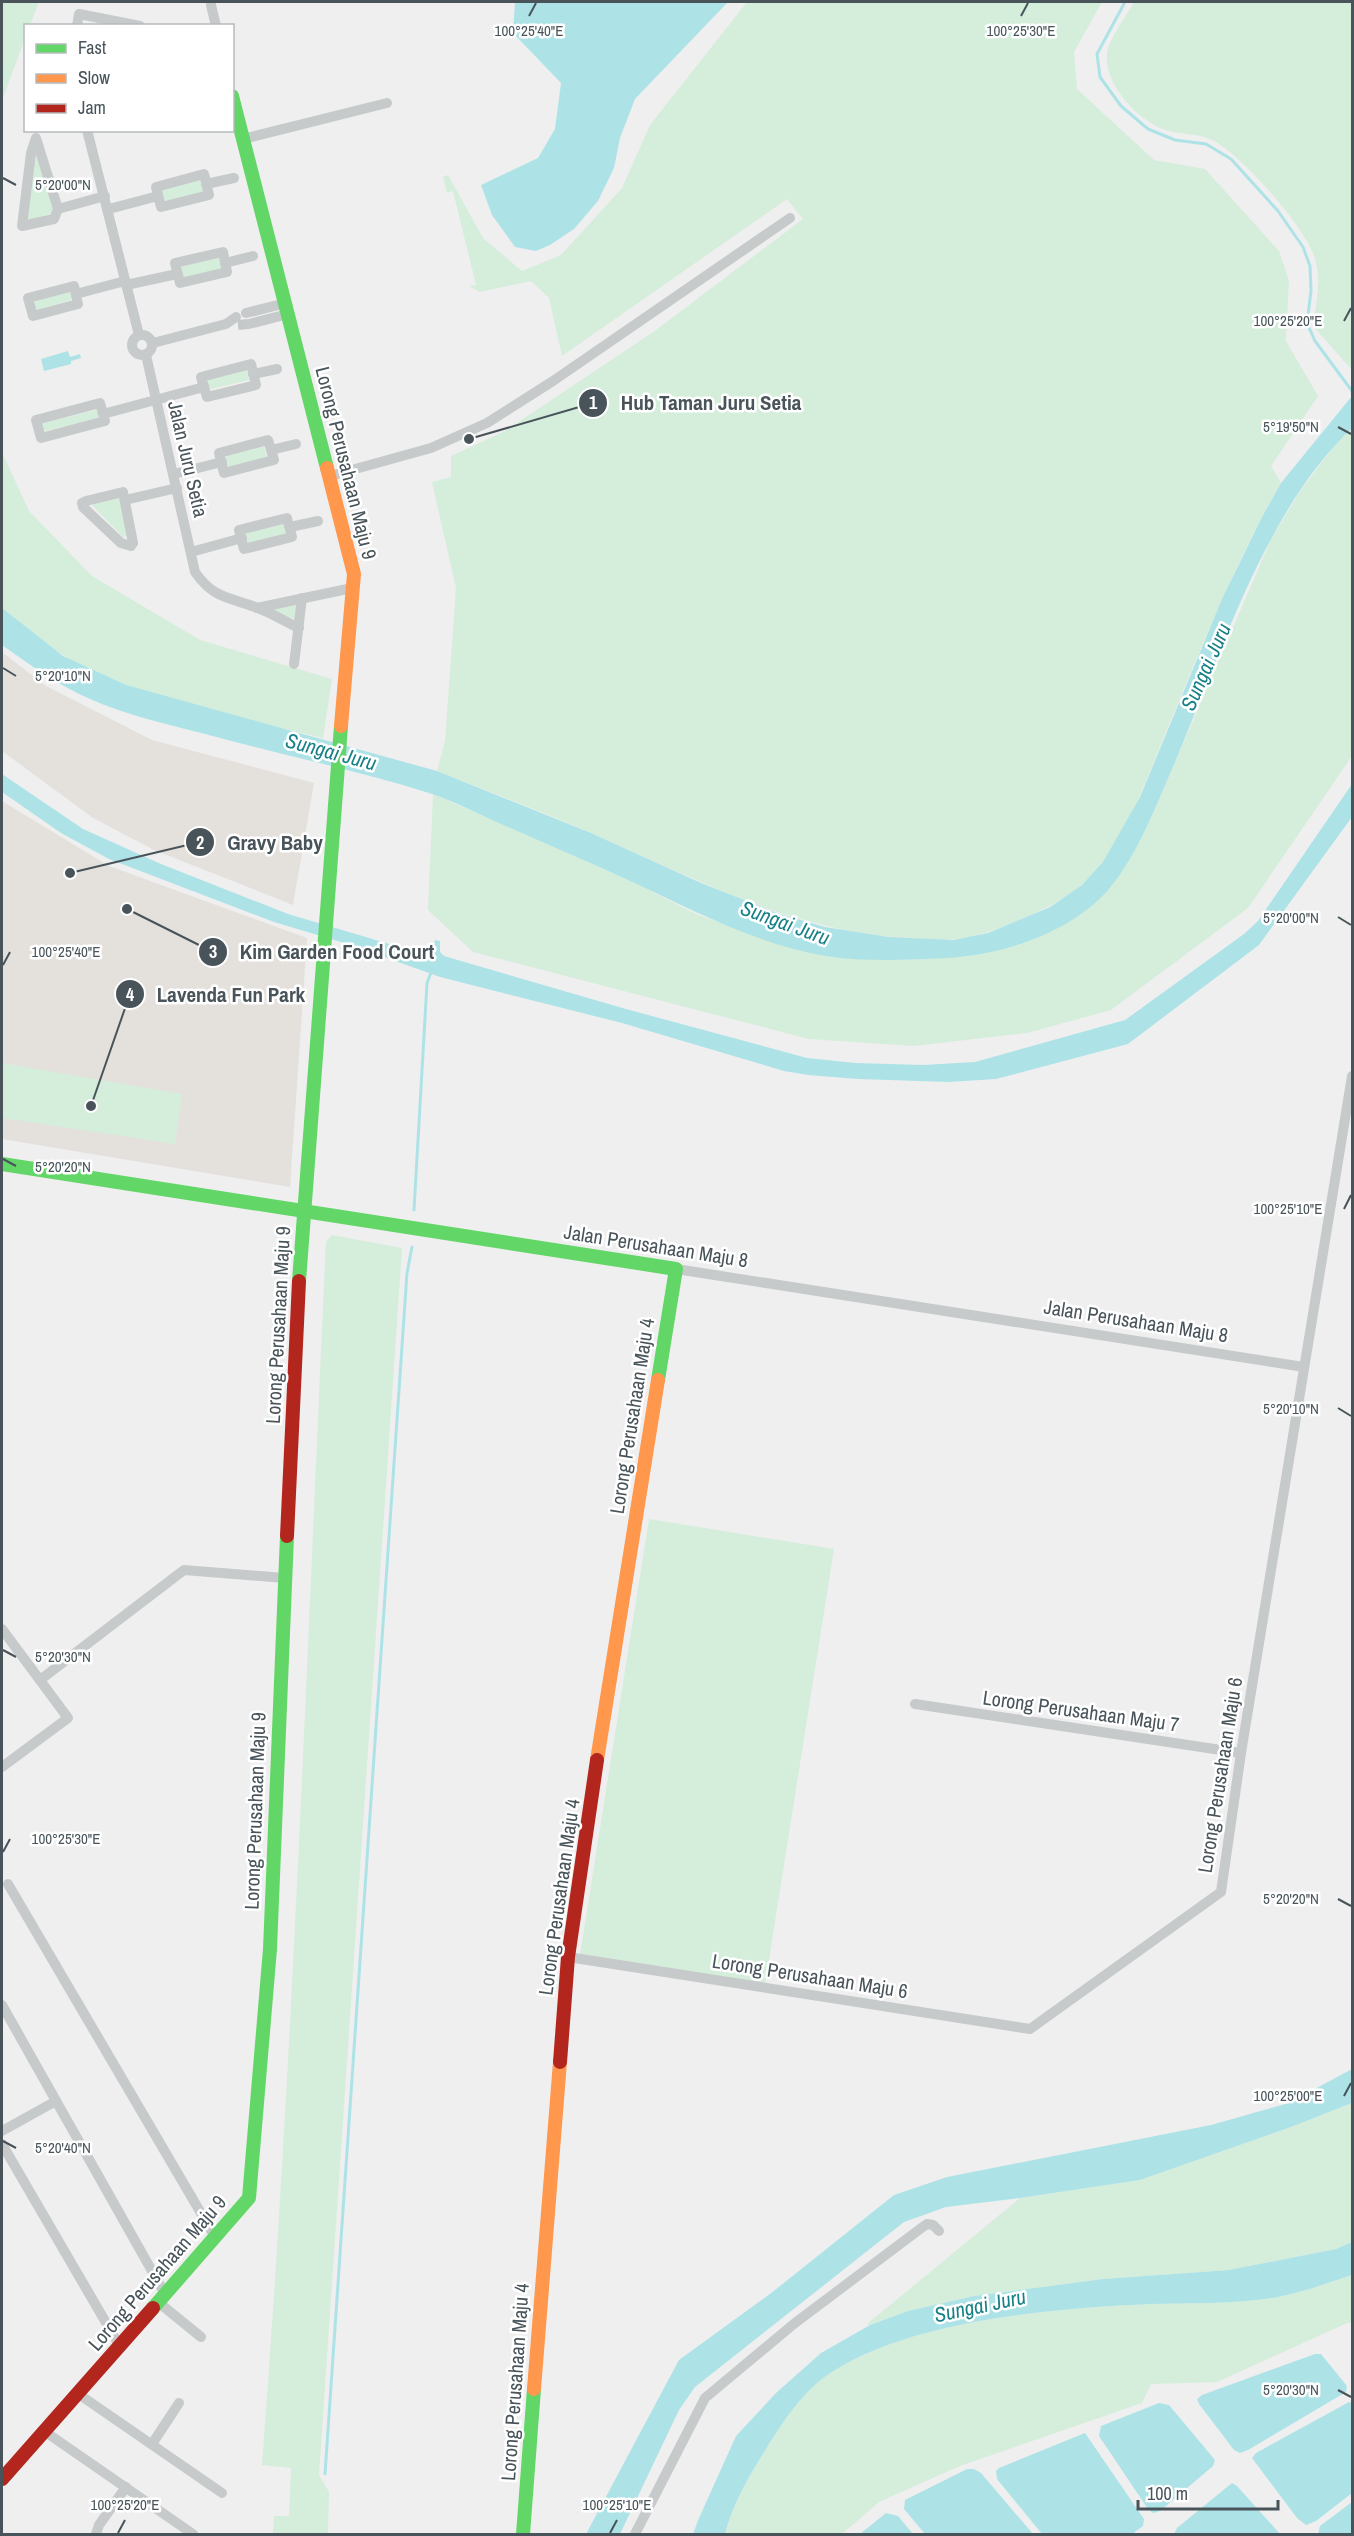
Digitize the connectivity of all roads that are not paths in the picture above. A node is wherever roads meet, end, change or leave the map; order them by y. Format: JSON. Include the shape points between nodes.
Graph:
{"nodes":[{"id":1,"x":211,"y":5,"type":"dead end"},
{"id":2,"x":77,"y":24,"type":"edge"},
{"id":3,"x":130,"y":24,"type":"edge"},
{"id":4,"x":216,"y":24,"type":"edge"},
{"id":5,"x":387,"y":103,"type":"dead end"},
{"id":6,"x":234,"y":104,"type":"edge"},
{"id":7,"x":88,"y":132,"type":"edge"},
{"id":8,"x":243,"y":140,"type":"junction"},
{"id":9,"x":234,"y":178,"type":"dead end"},
{"id":10,"x":206,"y":184,"type":"junction"},
{"id":11,"x":158,"y":195,"type":"junction"},
{"id":12,"x":105,"y":196,"type":"junction"},
{"id":13,"x":58,"y":209,"type":"junction"},
{"id":14,"x":109,"y":209,"type":"junction"},
{"id":15,"x":790,"y":218,"type":"dead end"},
{"id":16,"x":252,"y":256,"type":"dead end"},
{"id":17,"x":225,"y":263,"type":"junction"},
{"id":18,"x":177,"y":274,"type":"junction"},
{"id":19,"x":126,"y":283,"type":"junction"},
{"id":20,"x":76,"y":294,"type":"dead end"},
{"id":21,"x":287,"y":309,"type":"junction"},
{"id":22,"x":140,"y":334,"type":"junction"},
{"id":23,"x":153,"y":343,"type":"junction"},
{"id":24,"x":146,"y":355,"type":"junction"},
{"id":25,"x":277,"y":369,"type":"dead end"},
{"id":26,"x":253,"y":374,"type":"junction"},
{"id":27,"x":204,"y":387,"type":"junction"},
{"id":28,"x":156,"y":401,"type":"junction"},
{"id":29,"x":103,"y":414,"type":"junction"},
{"id":30,"x":296,"y":444,"type":"dead end"},
{"id":31,"x":271,"y":450,"type":"junction"},
{"id":32,"x":222,"y":462,"type":"junction"},
{"id":33,"x":174,"y":474,"type":"junction"},
{"id":34,"x":330,"y":476,"type":"junction"},
{"id":35,"x":177,"y":488,"type":"junction"},
{"id":36,"x":125,"y":500,"type":"junction"},
{"id":37,"x":318,"y":521,"type":"dead end"},
{"id":38,"x":290,"y":527,"type":"junction"},
{"id":39,"x":242,"y":538,"type":"junction"},
{"id":40,"x":191,"y":552,"type":"junction"},
{"id":41,"x":352,"y":588,"type":"junction"},
{"id":42,"x":302,"y":598,"type":"junction"},
{"id":43,"x":257,"y":608,"type":"junction"},
{"id":44,"x":299,"y":628,"type":"junction"},
{"id":45,"x":294,"y":664,"type":"dead end"},
{"id":46,"x":1353,"y":1076,"type":"edge"},
{"id":47,"x":2,"y":1164,"type":"edge"},
{"id":48,"x":303,"y":1211,"type":"junction"},
{"id":49,"x":676,"y":1269,"type":"junction"},
{"id":50,"x":1304,"y":1367,"type":"junction"},
{"id":51,"x":284,"y":1578,"type":"junction"},
{"id":52,"x":2,"y":1629,"type":"edge"},
{"id":53,"x":40,"y":1680,"type":"junction"},
{"id":54,"x":915,"y":1704,"type":"dead end"},
{"id":55,"x":1241,"y":1753,"type":"junction"},
{"id":56,"x":2,"y":1767,"type":"edge"},
{"id":57,"x":8,"y":1884,"type":"dead end"},
{"id":58,"x":568,"y":1957,"type":"junction"},
{"id":59,"x":2,"y":2005,"type":"edge"},
{"id":60,"x":56,"y":2102,"type":"junction"},
{"id":61,"x":2,"y":2131,"type":"edge"},
{"id":62,"x":2,"y":2144,"type":"edge"},
{"id":63,"x":939,"y":2231,"type":"dead end"},
{"id":64,"x":215,"y":2237,"type":"junction"},
{"id":65,"x":161,"y":2298,"type":"junction"},
{"id":66,"x":201,"y":2337,"type":"dead end"},
{"id":67,"x":119,"y":2345,"type":"junction"},
{"id":68,"x":77,"y":2393,"type":"junction"},
{"id":69,"x":179,"y":2403,"type":"dead end"},
{"id":70,"x":44,"y":2431,"type":"junction"},
{"id":71,"x":152,"y":2444,"type":"junction"},
{"id":72,"x":2,"y":2478,"type":"edge"},
{"id":73,"x":126,"y":2487,"type":"junction"},
{"id":74,"x":222,"y":2493,"type":"dead end"},
{"id":75,"x":96,"y":2535,"type":"edge"},
{"id":76,"x":193,"y":2535,"type":"edge"},
{"id":77,"x":524,"y":2535,"type":"edge"},
{"id":78,"x":635,"y":2535,"type":"edge"}],
"edges":[{"from":1,"to":4,"type":"street"},
{"from":2,"to":3,"type":"street","via":[[79,14]]},
{"from":5,"to":8,"type":"street"},
{"from":6,"to":8,"type":"street","name":"Lorong Perusahaan Maju 9"},
{"from":7,"to":12,"type":"street","name":"Jalan Juru Setia"},
{"from":8,"to":21,"type":"street","name":"Lorong Perusahaan Maju 9"},
{"from":9,"to":10,"type":"street"},
{"from":10,"to":11,"type":"street","via":[[204,174],[156,187]]},
{"from":10,"to":11,"type":"street","via":[[209,195],[161,207]]},
{"from":11,"to":14,"type":"street"},
{"from":12,"to":13,"type":"street"},
{"from":12,"to":14,"type":"street","name":"Jalan Juru Setia"},
{"from":13,"to":13,"type":"street","via":[[54,219],[22,225],[36,138]]},
{"from":14,"to":19,"type":"street","name":"Jalan Juru Setia"},
{"from":15,"to":34,"type":"street","via":[[486,423],[431,448]]},
{"from":16,"to":17,"type":"street"},
{"from":17,"to":18,"type":"street","via":[[228,272],[208,277],[180,283]]},
{"from":17,"to":18,"type":"street","via":[[223,252],[175,263]]},
{"from":18,"to":19,"type":"street"},
{"from":19,"to":20,"type":"street"},
{"from":19,"to":22,"type":"street","name":"Jalan Juru Setia"},
{"from":21,"to":23,"type":"street"},
{"from":21,"to":34,"type":"street","name":"Lorong Perusahaan Maju 9"},
{"from":22,"to":23,"type":"street","via":[[147,335]]},
{"from":22,"to":24,"type":"street","name":"Jalan Juru Setia","via":[[134,338],[132,348]]},
{"from":23,"to":24,"type":"street"},
{"from":24,"to":28,"type":"street","name":"Jalan Juru Setia"},
{"from":25,"to":26,"type":"street"},
{"from":26,"to":27,"type":"street","via":[[250,364],[201,377]]},
{"from":26,"to":27,"type":"street","via":[[256,385],[207,397]]},
{"from":27,"to":28,"type":"street"},
{"from":28,"to":29,"type":"street"},
{"from":28,"to":33,"type":"street","name":"Jalan Juru Setia"},
{"from":29,"to":29,"type":"street","via":[[105,421],[41,438],[36,420],[100,404]]},
{"from":30,"to":31,"type":"street"},
{"from":31,"to":32,"type":"street","via":[[268,440],[219,453]]},
{"from":31,"to":32,"type":"street","via":[[273,460],[225,473]]},
{"from":32,"to":33,"type":"street"},
{"from":33,"to":35,"type":"street","name":"Jalan Juru Setia"},
{"from":34,"to":41,"type":"street","name":"Lorong Perusahaan Maju 9","via":[[354,574]]},
{"from":35,"to":36,"type":"street"},
{"from":35,"to":40,"type":"street","name":"Jalan Juru Setia"},
{"from":36,"to":36,"type":"street","via":[[133,543],[131,546],[121,543],[82,503],[123,492]]},
{"from":37,"to":38,"type":"street"},
{"from":38,"to":39,"type":"street","via":[[287,518],[239,530]]},
{"from":38,"to":39,"type":"street","via":[[292,537],[244,549]]},
{"from":39,"to":40,"type":"street"},
{"from":40,"to":43,"type":"street","name":"Jalan Juru Setia","via":[[195,572],[206,587]]},
{"from":41,"to":42,"type":"street"},
{"from":41,"to":48,"type":"street","name":"Lorong Perusahaan Maju 9"},
{"from":42,"to":43,"type":"street"},
{"from":42,"to":44,"type":"street"},
{"from":43,"to":44,"type":"street"},
{"from":44,"to":45,"type":"street"},
{"from":46,"to":50,"type":"street","name":"Lorong Perusahaan Maju 6"},
{"from":47,"to":48,"type":"street","name":"Jalan Perusahaan Maju 8"},
{"from":48,"to":49,"type":"street","name":"Jalan Perusahaan Maju 8"},
{"from":48,"to":51,"type":"street","name":"Lorong Perusahaan Maju 9"},
{"from":49,"to":50,"type":"street","name":"Jalan Perusahaan Maju 8"},
{"from":49,"to":58,"type":"street","name":"Lorong Perusahaan Maju 4"},
{"from":50,"to":55,"type":"street","name":"Lorong Perusahaan Maju 6"},
{"from":51,"to":53,"type":"street","via":[[184,1570]]},
{"from":51,"to":64,"type":"street","name":"Lorong Perusahaan Maju 9","via":[[270,1949],[253,2165],[249,2198]]},
{"from":52,"to":53,"type":"street"},
{"from":53,"to":56,"type":"street","via":[[68,1718]]},
{"from":54,"to":55,"type":"street","name":"Lorong Perusahaan Maju 7"},
{"from":55,"to":58,"type":"street","name":"Lorong Perusahaan Maju 6","via":[[1221,1892],[1030,2029]]},
{"from":57,"to":64,"type":"street"},
{"from":58,"to":77,"type":"street","name":"Lorong Perusahaan Maju 4"},
{"from":59,"to":60,"type":"street"},
{"from":60,"to":61,"type":"street"},
{"from":60,"to":65,"type":"street"},
{"from":62,"to":67,"type":"street"},
{"from":63,"to":78,"type":"street","via":[[927,2224],[716,2386],[705,2398]]},
{"from":64,"to":65,"type":"street","name":"Lorong Perusahaan Maju 9"},
{"from":65,"to":66,"type":"street"},
{"from":65,"to":67,"type":"street","name":"Lorong Perusahaan Maju 9"},
{"from":67,"to":68,"type":"street","name":"Lorong Perusahaan Maju 9"},
{"from":68,"to":70,"type":"street","name":"Lorong Perusahaan Maju 9"},
{"from":68,"to":71,"type":"street"},
{"from":69,"to":71,"type":"street"},
{"from":70,"to":72,"type":"street","name":"Lorong Perusahaan Maju 9"},
{"from":70,"to":73,"type":"street"},
{"from":71,"to":74,"type":"street"},
{"from":73,"to":75,"type":"street"},
{"from":73,"to":76,"type":"street"}]}
